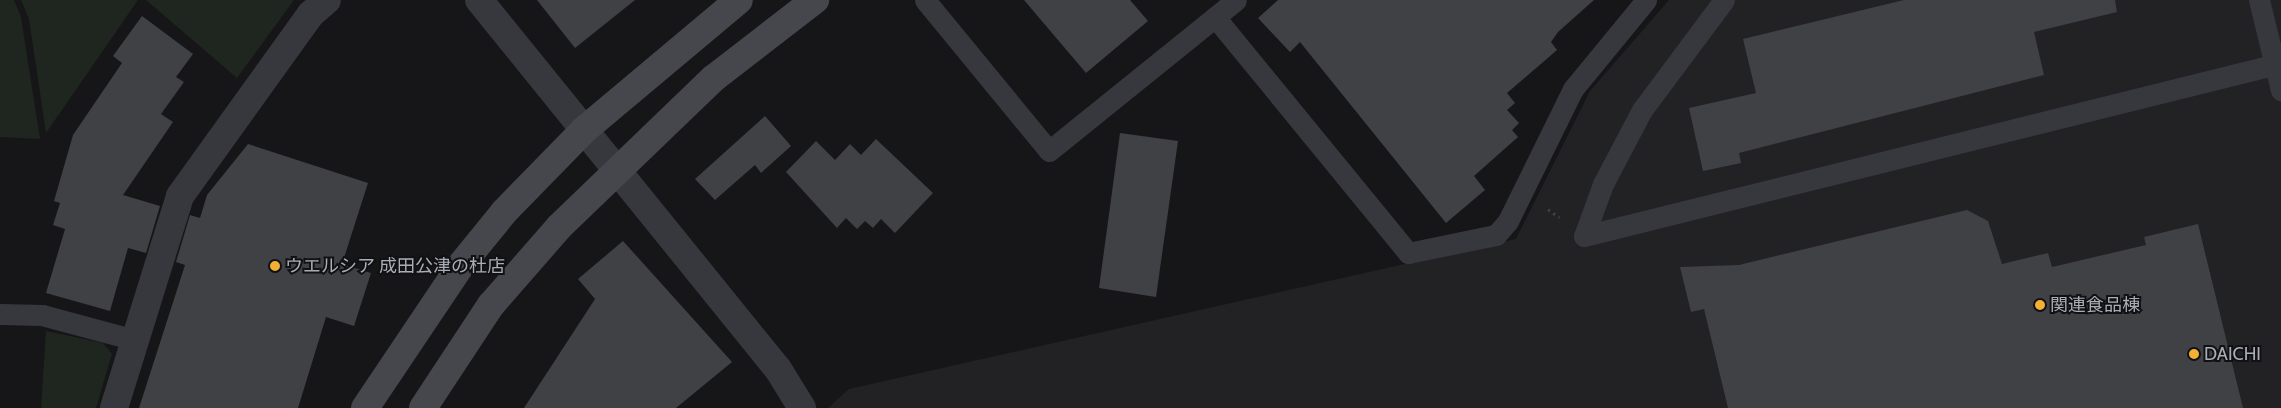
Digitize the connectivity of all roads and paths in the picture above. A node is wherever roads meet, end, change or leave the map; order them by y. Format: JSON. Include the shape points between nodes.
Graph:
{"nodes":[{"id":1,"x":327,"y":0,"type":"edge"},
{"id":2,"x":479,"y":0,"type":"edge"},
{"id":3,"x":739,"y":0,"type":"edge"},
{"id":4,"x":815,"y":0,"type":"edge"},
{"id":5,"x":925,"y":0,"type":"edge"},
{"id":6,"x":1236,"y":0,"type":"edge"},
{"id":7,"x":1646,"y":0,"type":"edge"},
{"id":8,"x":1724,"y":0,"type":"edge"},
{"id":9,"x":2259,"y":0,"type":"edge"},
{"id":10,"x":1215,"y":17,"type":"junction"},
{"id":11,"x":2278,"y":64,"type":"edge"},
{"id":12,"x":2281,"y":90,"type":"edge"},
{"id":13,"x":584,"y":130,"type":"junction"},
{"id":14,"x":614,"y":169,"type":"junction"},
{"id":15,"x":1522,"y":193,"type":"junction"},
{"id":16,"x":1584,"y":236,"type":"junction"},
{"id":17,"x":0,"y":314,"type":"edge"},
{"id":18,"x":135,"y":340,"type":"junction"},
{"id":19,"x":114,"y":408,"type":"edge"},
{"id":20,"x":365,"y":408,"type":"edge"},
{"id":21,"x":423,"y":408,"type":"edge"},
{"id":22,"x":802,"y":408,"type":"edge"}],
"edges":[{"from":1,"to":18,"type":"street","via":[[311,14],[180,196]]},
{"from":2,"to":13,"type":"street"},
{"from":3,"to":13,"type":"street"},
{"from":4,"to":14,"type":"street","via":[[714,78]]},
{"from":5,"to":10,"type":"lane","via":[[1049,152]]},
{"from":6,"to":10,"type":"lane"},
{"from":7,"to":15,"type":"lane","via":[[1573,89]]},
{"from":8,"to":16,"type":"lane","via":[[1642,110],[1603,184]]},
{"from":9,"to":11,"type":"lane"},
{"from":10,"to":15,"type":"lane","via":[[1408,253],[1496,235]]},
{"from":11,"to":12,"type":"lane"},
{"from":11,"to":16,"type":"lane"},
{"from":13,"to":14,"type":"street"},
{"from":13,"to":20,"type":"street","via":[[504,212],[461,266]]},
{"from":14,"to":21,"type":"street","via":[[491,304]]},
{"from":14,"to":22,"type":"street","via":[[778,369]]},
{"from":15,"to":16,"type":"path"},
{"from":17,"to":18,"type":"lane","via":[[42,315]]},
{"from":18,"to":19,"type":"street"}]}
